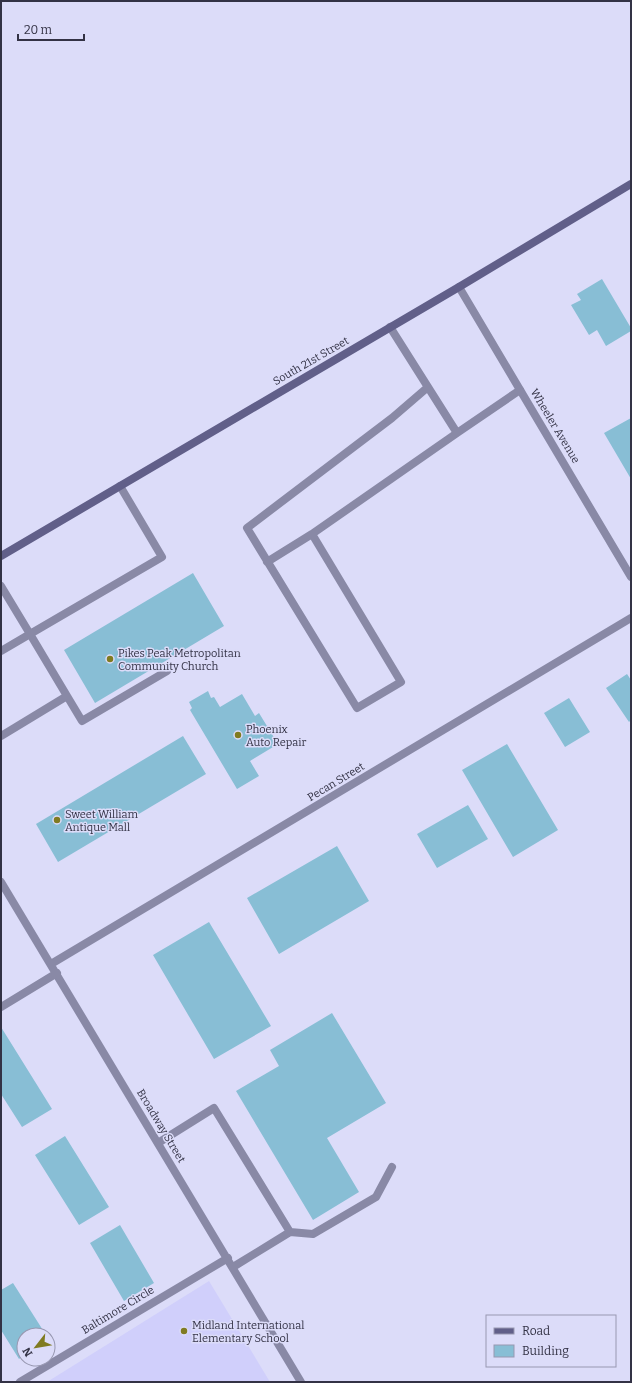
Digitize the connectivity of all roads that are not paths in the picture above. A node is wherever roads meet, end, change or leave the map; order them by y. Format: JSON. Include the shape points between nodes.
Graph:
{"nodes":[{"id":1,"x":631,"y":184,"type":"edge"},
{"id":2,"x":459,"y":287,"type":"junction"},
{"id":3,"x":390,"y":327,"type":"junction"},
{"id":4,"x":428,"y":387,"type":"junction"},
{"id":5,"x":520,"y":390,"type":"junction"},
{"id":6,"x":457,"y":433,"type":"junction"},
{"id":7,"x":120,"y":486,"type":"junction"},
{"id":8,"x":312,"y":534,"type":"junction"},
{"id":9,"x":1,"y":556,"type":"edge"},
{"id":10,"x":267,"y":562,"type":"junction"},
{"id":11,"x":631,"y":577,"type":"edge"},
{"id":12,"x":1,"y":586,"type":"edge"},
{"id":13,"x":631,"y":618,"type":"edge"},
{"id":14,"x":30,"y":634,"type":"junction"},
{"id":15,"x":1,"y":651,"type":"edge"},
{"id":16,"x":167,"y":671,"type":"dead end"},
{"id":17,"x":67,"y":696,"type":"junction"},
{"id":18,"x":1,"y":736,"type":"edge"},
{"id":19,"x":1,"y":882,"type":"edge"},
{"id":20,"x":52,"y":964,"type":"junction"},
{"id":21,"x":57,"y":973,"type":"junction"},
{"id":22,"x":1,"y":1007,"type":"edge"},
{"id":23,"x":158,"y":1143,"type":"junction"},
{"id":24,"x":392,"y":1167,"type":"dead end"},
{"id":25,"x":290,"y":1232,"type":"junction"},
{"id":26,"x":228,"y":1258,"type":"junction"},
{"id":27,"x":233,"y":1267,"type":"junction"},
{"id":28,"x":20,"y":1382,"type":"edge"},
{"id":29,"x":301,"y":1382,"type":"edge"}],
"edges":[{"from":1,"to":2,"type":"main road","name":"South 21st Street"},
{"from":2,"to":3,"type":"main road","name":"South 21st Street"},
{"from":2,"to":5,"type":"street","name":"Wheeler Avenue"},
{"from":3,"to":4,"type":"street"},
{"from":3,"to":7,"type":"main road","name":"South 21st Street"},
{"from":4,"to":6,"type":"street"},
{"from":4,"to":10,"type":"street","via":[[392,418],[247,528]]},
{"from":5,"to":6,"type":"street"},
{"from":5,"to":11,"type":"street","name":"Wheeler Avenue"},
{"from":6,"to":8,"type":"street"},
{"from":7,"to":9,"type":"main road","name":"South 21st Street"},
{"from":7,"to":14,"type":"street","via":[[162,557]]},
{"from":8,"to":10,"type":"street"},
{"from":8,"to":10,"type":"street","via":[[401,682],[357,708]]},
{"from":12,"to":14,"type":"street"},
{"from":13,"to":20,"type":"street","name":"Pecan Street"},
{"from":14,"to":15,"type":"street"},
{"from":14,"to":17,"type":"street"},
{"from":16,"to":17,"type":"street","via":[[82,721]]},
{"from":17,"to":18,"type":"street"},
{"from":19,"to":20,"type":"street","name":"Broadway Street"},
{"from":20,"to":21,"type":"street","name":"Broadway Street"},
{"from":21,"to":22,"type":"street"},
{"from":21,"to":23,"type":"street","name":"Broadway Street"},
{"from":23,"to":25,"type":"street","via":[[214,1108]]},
{"from":23,"to":26,"type":"street","name":"Broadway Street"},
{"from":24,"to":25,"type":"street","via":[[376,1198],[313,1234]]},
{"from":25,"to":27,"type":"street"},
{"from":26,"to":27,"type":"street","name":"Broadway Street"},
{"from":26,"to":28,"type":"street","name":"Baltimore Circle"},
{"from":27,"to":29,"type":"street","name":"Broadway Street"}]}
